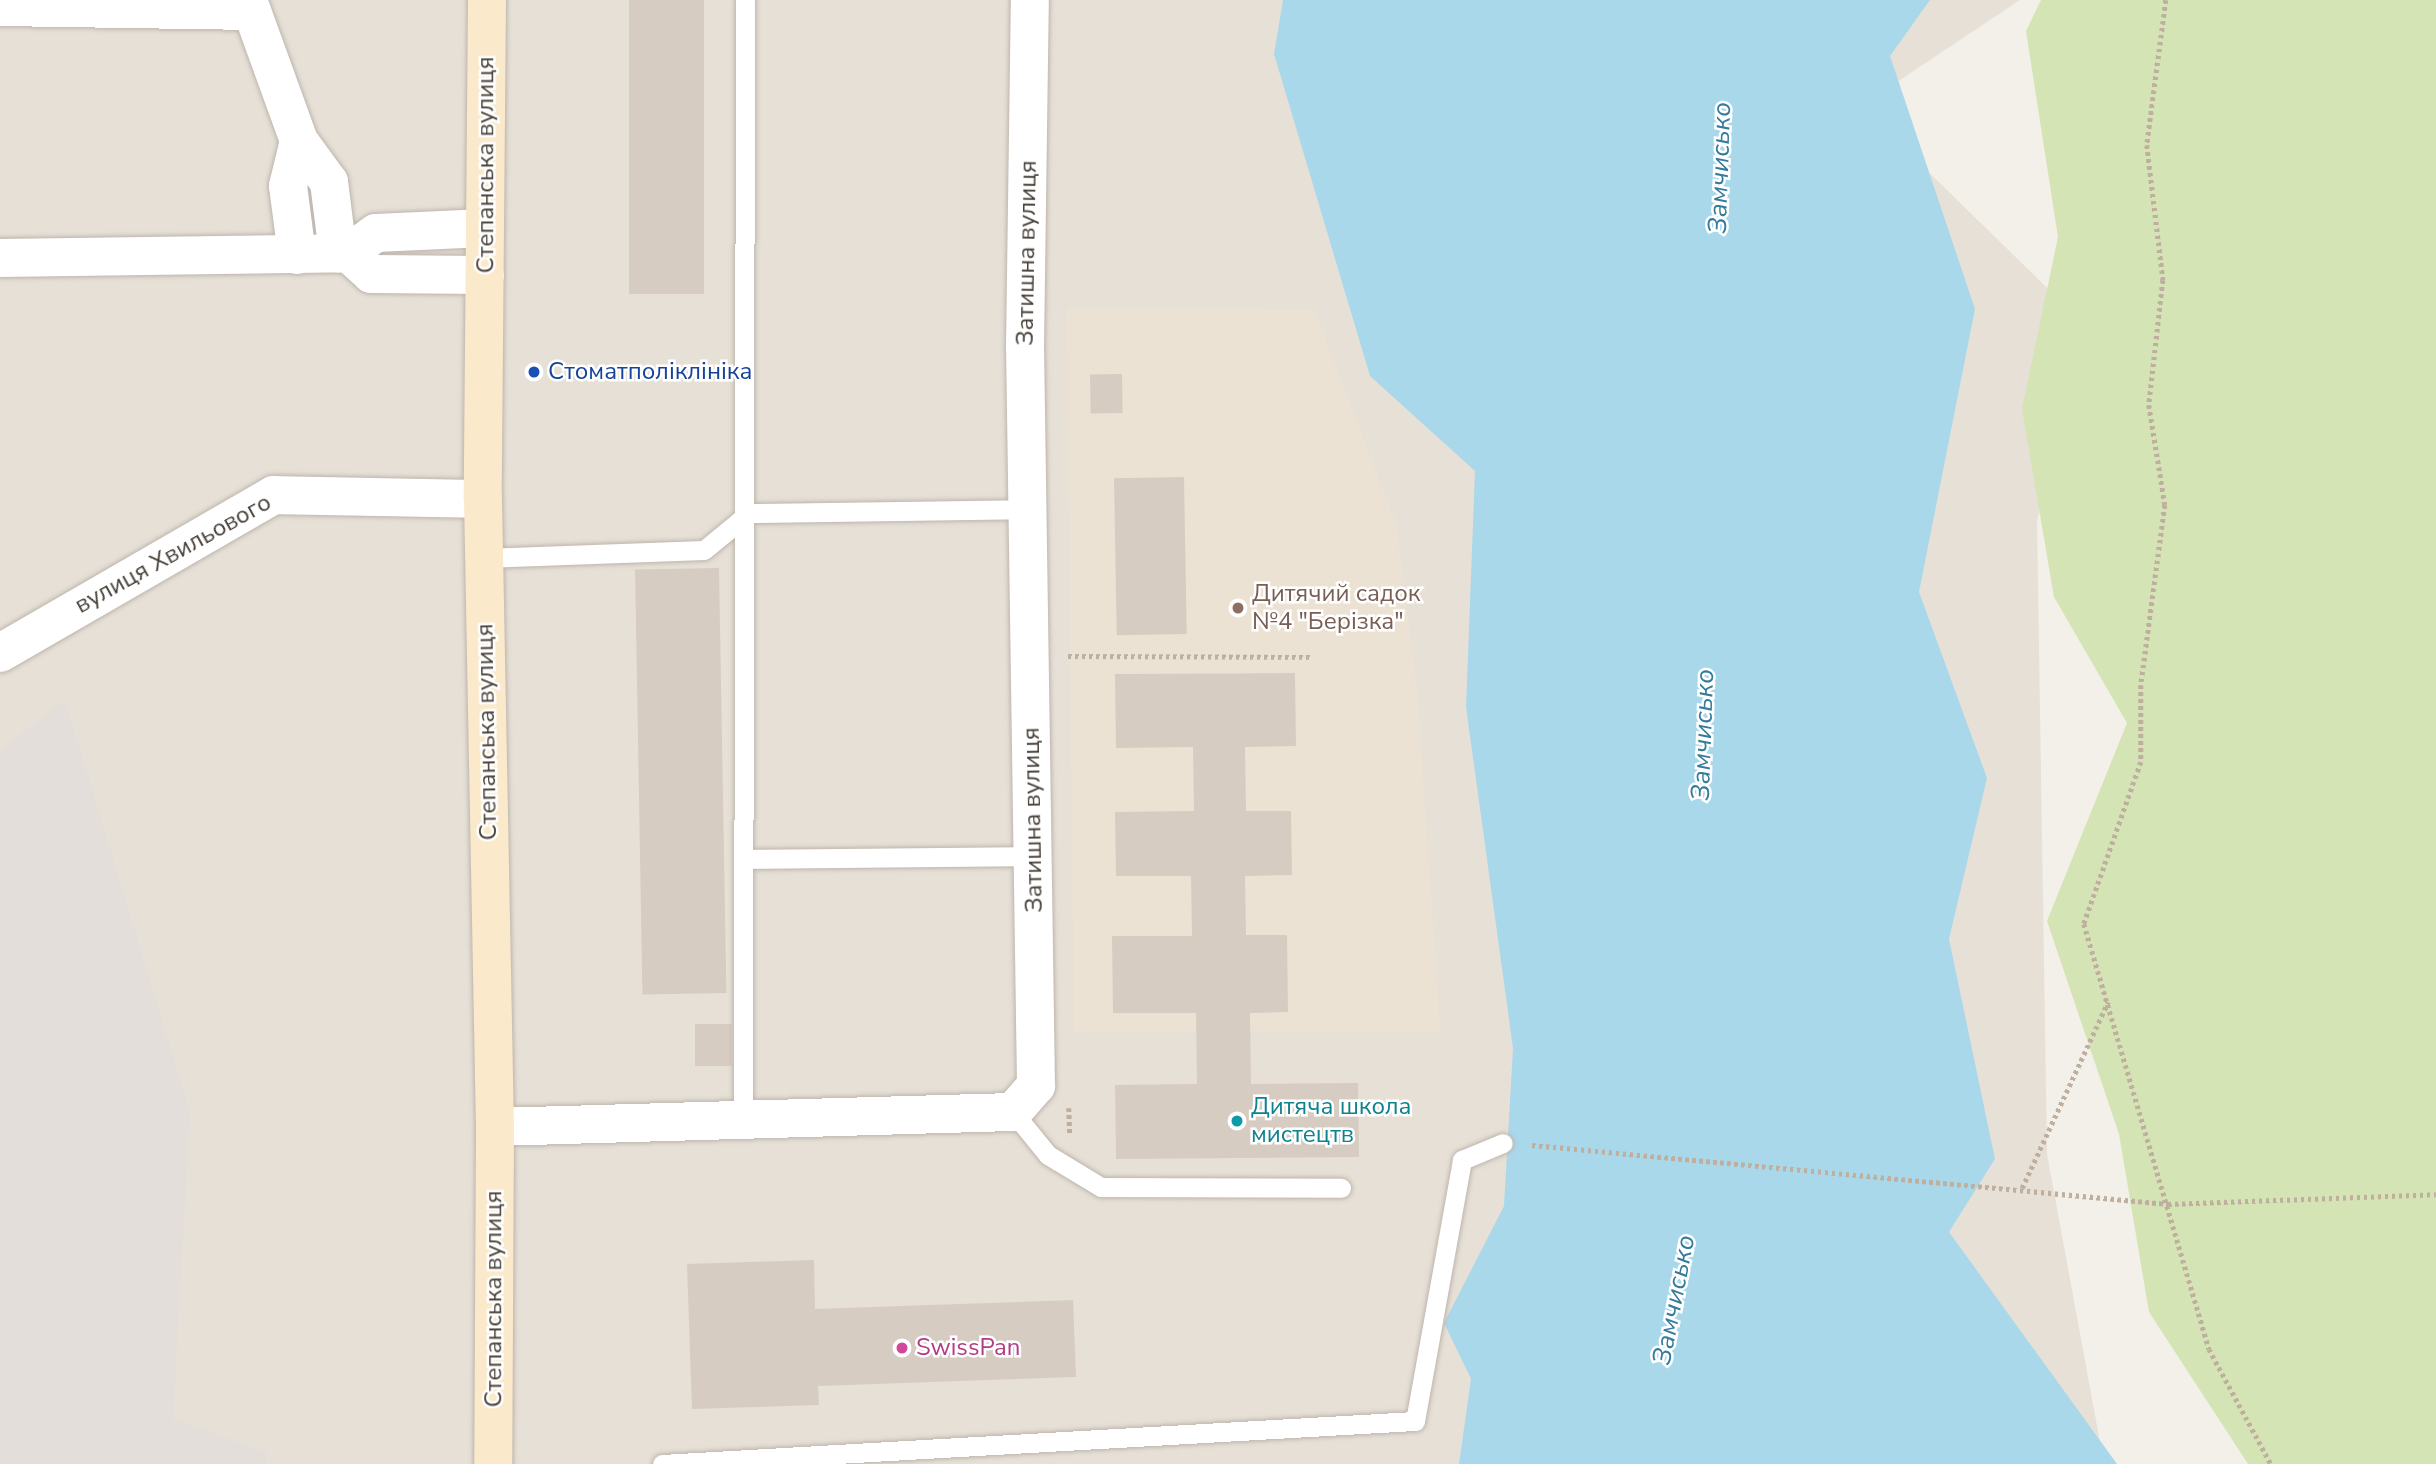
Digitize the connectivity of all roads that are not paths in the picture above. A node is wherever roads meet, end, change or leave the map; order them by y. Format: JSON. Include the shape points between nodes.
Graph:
{"nodes":[{"id":1,"x":487,"y":0,"type":"edge"},
{"id":2,"x":746,"y":0,"type":"edge"},
{"id":3,"x":1030,"y":0,"type":"edge"},
{"id":4,"x":250,"y":5,"type":"edge"},
{"id":5,"x":0,"y":7,"type":"edge"},
{"id":6,"x":299,"y":141,"type":"junction"},
{"id":7,"x":485,"y":228,"type":"junction"},
{"id":8,"x":343,"y":253,"type":"junction"},
{"id":9,"x":297,"y":255,"type":"junction"},
{"id":10,"x":0,"y":258,"type":"edge"},
{"id":11,"x":485,"y":275,"type":"junction"},
{"id":12,"x":483,"y":499,"type":"junction"},
{"id":13,"x":1032,"y":509,"type":"junction"},
{"id":14,"x":749,"y":513,"type":"junction"},
{"id":15,"x":483,"y":558,"type":"junction"},
{"id":16,"x":0,"y":653,"type":"edge"},
{"id":17,"x":1034,"y":856,"type":"junction"},
{"id":18,"x":746,"y":859,"type":"junction"},
{"id":19,"x":1013,"y":1112,"type":"junction"},
{"id":20,"x":743,"y":1116,"type":"junction"},
{"id":21,"x":495,"y":1126,"type":"junction"},
{"id":22,"x":1503,"y":1143,"type":"road end"},
{"id":23,"x":1341,"y":1188,"type":"dead end"},
{"id":24,"x":493,"y":1464,"type":"edge"},
{"id":25,"x":662,"y":1464,"type":"edge"}],
"edges":[{"from":1,"to":7,"type":"main road","name":"Степанська вулиця"},
{"from":2,"to":14,"type":"lane"},
{"from":3,"to":13,"type":"street","name":"Затишна вулиця","via":[[1025,347]]},
{"from":4,"to":5,"type":"street"},
{"from":4,"to":6,"type":"street"},
{"from":6,"to":8,"type":"street","via":[[329,181]]},
{"from":6,"to":9,"type":"street","via":[[288,186]]},
{"from":7,"to":8,"type":"street","via":[[376,233]]},
{"from":7,"to":11,"type":"main road","name":"Степанська вулиця"},
{"from":8,"to":9,"type":"street"},
{"from":8,"to":11,"type":"street","via":[[371,274]]},
{"from":9,"to":10,"type":"street"},
{"from":11,"to":12,"type":"main road","name":"Степанська вулиця"},
{"from":12,"to":15,"type":"main road","name":"Степанська вулиця"},
{"from":12,"to":16,"type":"street","name":"вулиця Хвильового","via":[[274,495]]},
{"from":13,"to":14,"type":"lane"},
{"from":13,"to":17,"type":"street","name":"Затишна вулиця"},
{"from":14,"to":15,"type":"lane","via":[[704,550]]},
{"from":14,"to":18,"type":"lane"},
{"from":15,"to":21,"type":"main road","name":"Степанська вулиця"},
{"from":17,"to":18,"type":"lane"},
{"from":17,"to":19,"type":"street","name":"Затишна вулиця","via":[[1036,1086]]},
{"from":18,"to":20,"type":"lane"},
{"from":19,"to":20,"type":"street"},
{"from":19,"to":23,"type":"lane","via":[[1042,1148],[1101,1187]]},
{"from":20,"to":21,"type":"street"},
{"from":21,"to":24,"type":"main road","name":"Степанська вулиця"},
{"from":22,"to":25,"type":"lane","via":[[1462,1160],[1415,1421]]}]}
